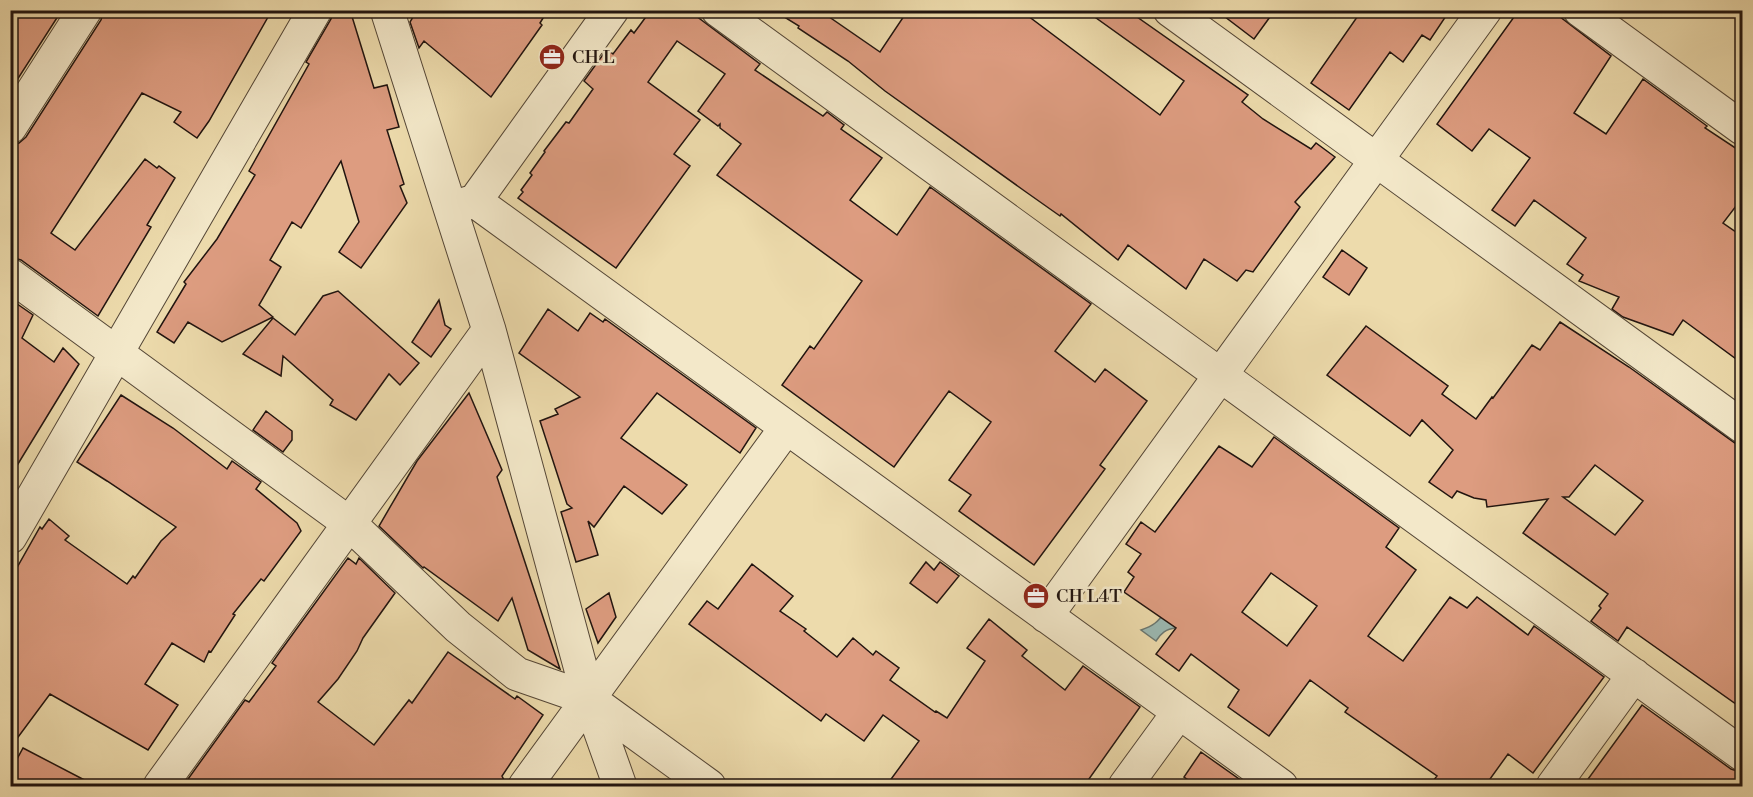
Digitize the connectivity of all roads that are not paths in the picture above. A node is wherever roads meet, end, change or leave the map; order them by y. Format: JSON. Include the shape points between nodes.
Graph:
{"nodes":[{"id":1,"x":85,"y":10,"type":"edge"},
{"id":2,"x":315,"y":10,"type":"edge"},
{"id":3,"x":387,"y":10,"type":"edge"},
{"id":4,"x":612,"y":10,"type":"edge"},
{"id":5,"x":718,"y":10,"type":"edge"},
{"id":6,"x":1170,"y":10,"type":"edge"},
{"id":7,"x":1485,"y":10,"type":"edge"},
{"id":8,"x":1580,"y":10,"type":"edge"},
{"id":9,"x":10,"y":128,"type":"edge"},
{"id":10,"x":1743,"y":128,"type":"edge"},
{"id":11,"x":1377,"y":161,"type":"junction"},
{"id":12,"x":462,"y":205,"type":"junction"},
{"id":13,"x":10,"y":275,"type":"edge"},
{"id":14,"x":489,"y":330,"type":"junction"},
{"id":15,"x":117,"y":353,"type":"junction"},
{"id":16,"x":1221,"y":375,"type":"junction"},
{"id":17,"x":1743,"y":426,"type":"edge"},
{"id":18,"x":786,"y":428,"type":"junction"},
{"id":19,"x":350,"y":524,"type":"junction"},
{"id":20,"x":10,"y":537,"type":"edge"},
{"id":21,"x":1046,"y":616,"type":"junction"},
{"id":22,"x":1634,"y":675,"type":"junction"},
{"id":23,"x":589,"y":699,"type":"junction"},
{"id":24,"x":1179,"y":712,"type":"junction"},
{"id":25,"x":1743,"y":754,"type":"edge"},
{"id":26,"x":160,"y":786,"type":"edge"},
{"id":27,"x":525,"y":786,"type":"edge"},
{"id":28,"x":620,"y":786,"type":"edge"},
{"id":29,"x":709,"y":786,"type":"edge"},
{"id":30,"x":1125,"y":786,"type":"edge"},
{"id":31,"x":1281,"y":786,"type":"edge"},
{"id":32,"x":1553,"y":786,"type":"edge"}],
"edges":[{"from":1,"to":9,"type":"street"},
{"from":2,"to":15,"type":"street"},
{"from":3,"to":12,"type":"street"},
{"from":4,"to":12,"type":"street"},
{"from":5,"to":16,"type":"street"},
{"from":6,"to":11,"type":"street"},
{"from":7,"to":11,"type":"street"},
{"from":8,"to":10,"type":"street"},
{"from":11,"to":16,"type":"street"},
{"from":11,"to":17,"type":"street"},
{"from":12,"to":14,"type":"street"},
{"from":12,"to":18,"type":"street"},
{"from":13,"to":15,"type":"street"},
{"from":14,"to":19,"type":"street"},
{"from":14,"to":23,"type":"street"},
{"from":15,"to":19,"type":"street"},
{"from":15,"to":20,"type":"street"},
{"from":16,"to":21,"type":"street"},
{"from":16,"to":22,"type":"street"},
{"from":18,"to":21,"type":"street"},
{"from":18,"to":23,"type":"street"},
{"from":19,"to":23,"type":"street","via":[[458,627],[517,674]]},
{"from":19,"to":26,"type":"street"},
{"from":21,"to":24,"type":"street"},
{"from":22,"to":25,"type":"street"},
{"from":22,"to":32,"type":"street"},
{"from":23,"to":27,"type":"street"},
{"from":23,"to":28,"type":"street"},
{"from":23,"to":29,"type":"street"},
{"from":24,"to":30,"type":"street"},
{"from":24,"to":31,"type":"street"}]}
